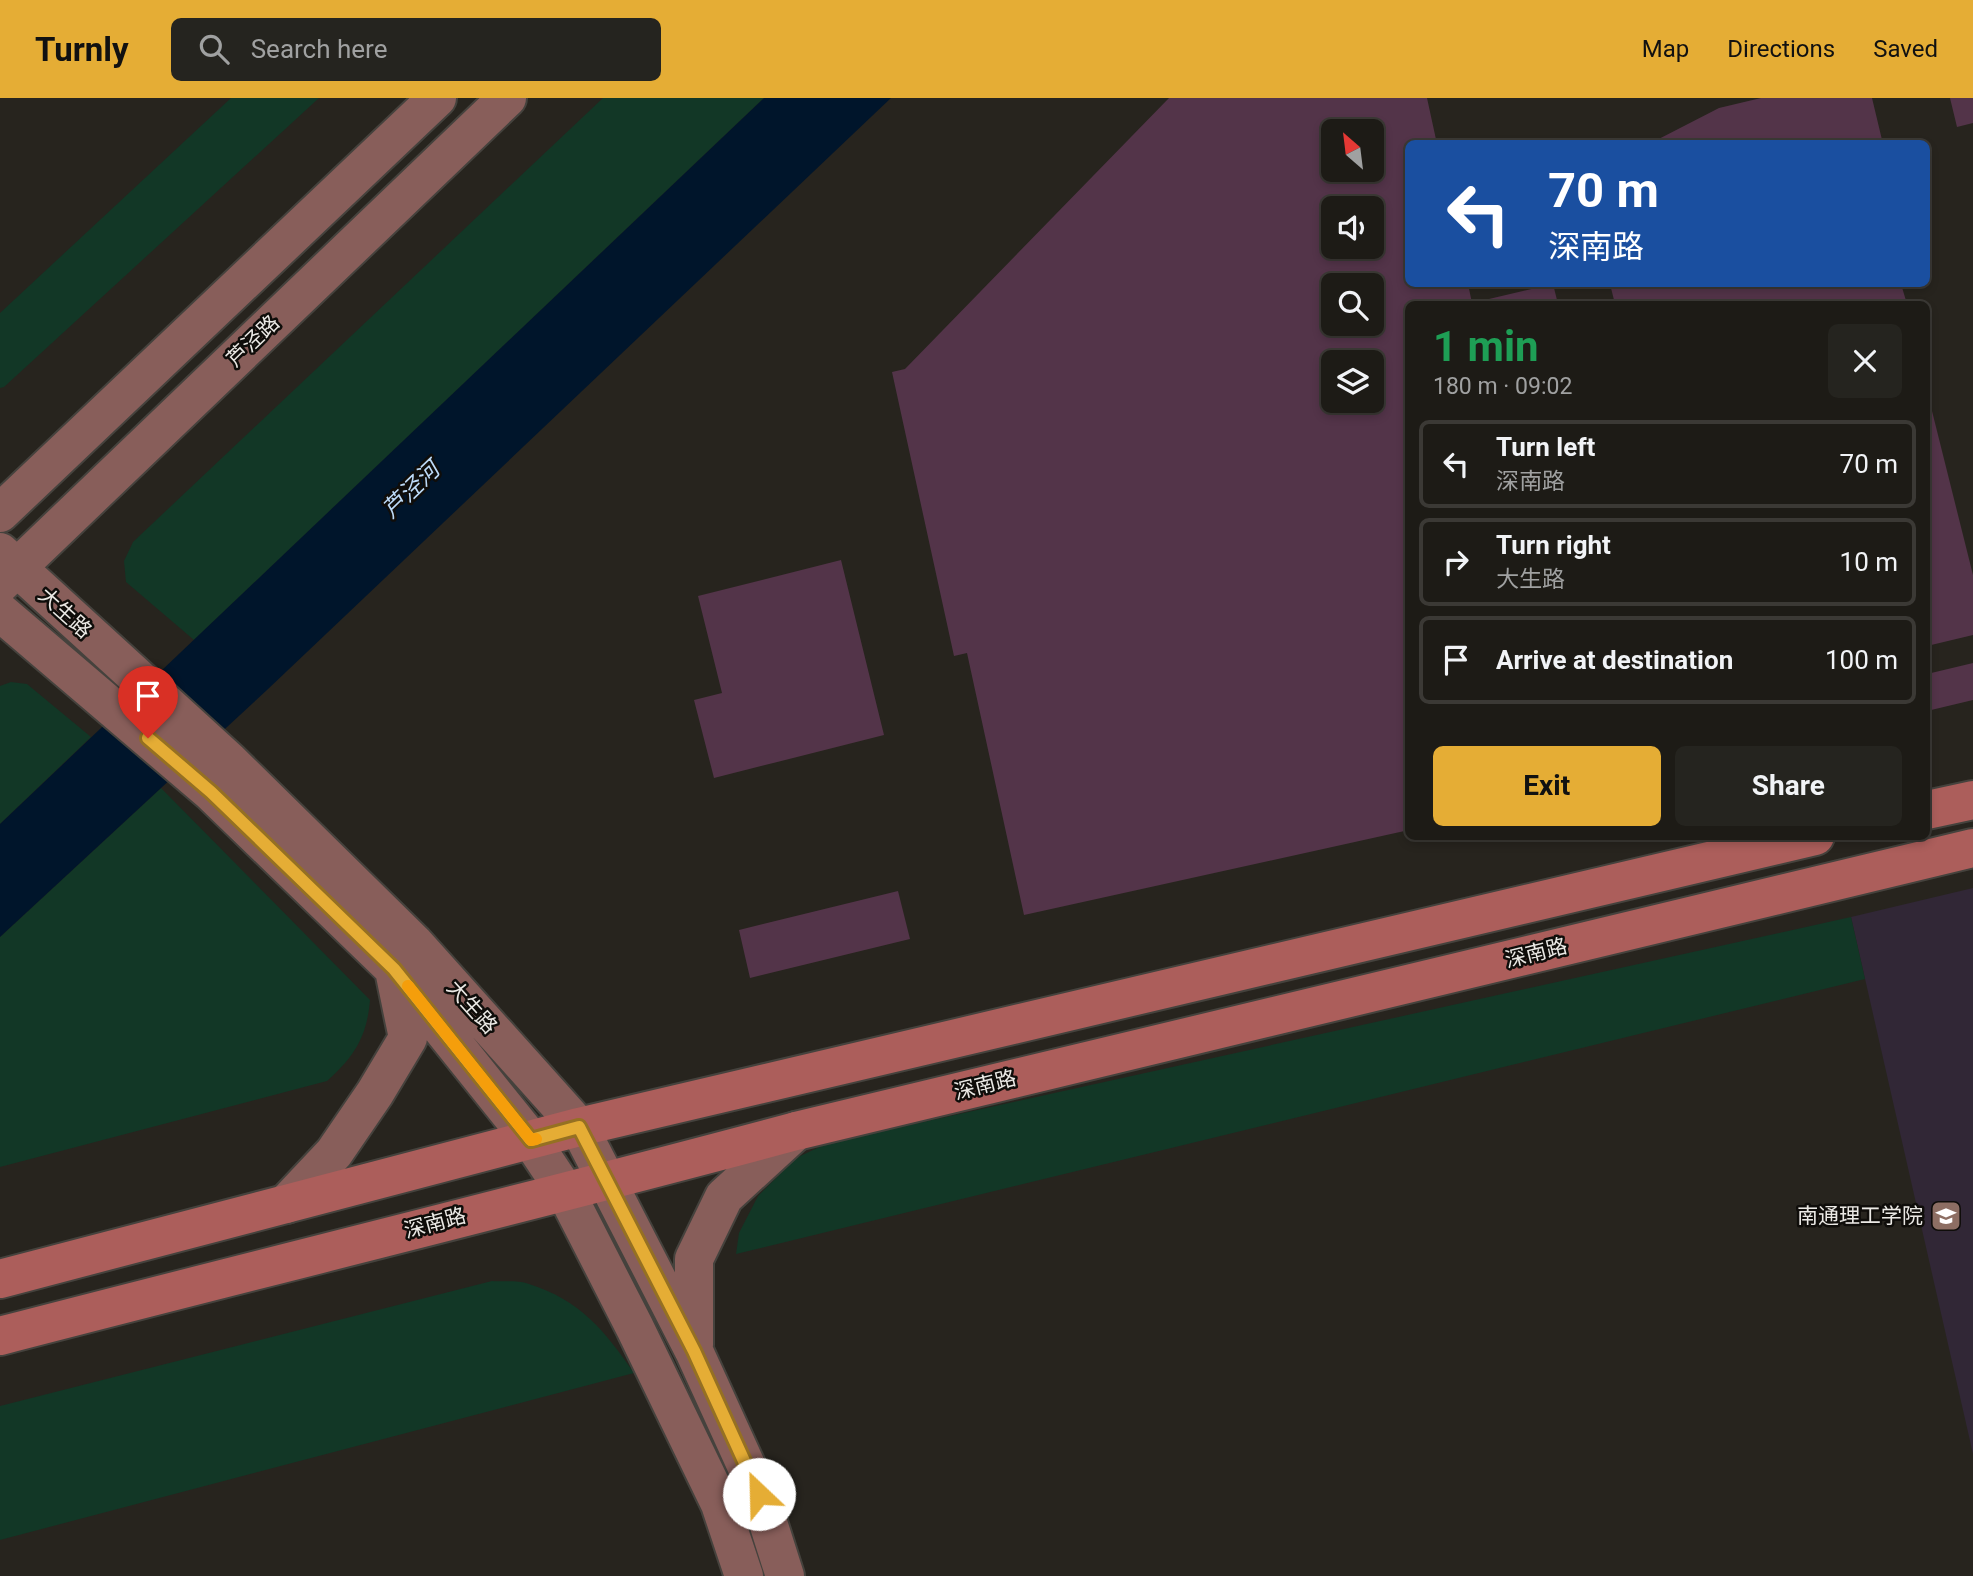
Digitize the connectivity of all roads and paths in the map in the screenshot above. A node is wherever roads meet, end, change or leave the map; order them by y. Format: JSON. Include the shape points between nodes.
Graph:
{"nodes":[{"id":1,"x":437,"y":98,"type":"edge"},
{"id":2,"x":506,"y":98,"type":"edge"},
{"id":3,"x":0,"y":513,"type":"edge"},
{"id":4,"x":5,"y":568,"type":"edge"},
{"id":5,"x":0,"y":612,"type":"edge"},
{"id":6,"x":1973,"y":800,"type":"edge"},
{"id":7,"x":1930,"y":809,"type":"edge"},
{"id":8,"x":1798,"y":840,"type":"edge"},
{"id":9,"x":1973,"y":848,"type":"edge"},
{"id":10,"x":394,"y":969,"type":"junction"},
{"id":11,"x":579,"y":1127,"type":"junction"},
{"id":12,"x":796,"y":1131,"type":"junction"},
{"id":13,"x":531,"y":1140,"type":"junction"},
{"id":14,"x":608,"y":1181,"type":"junction"},
{"id":15,"x":565,"y":1191,"type":"junction"},
{"id":16,"x":286,"y":1204,"type":"junction"},
{"id":17,"x":0,"y":1279,"type":"edge"},
{"id":18,"x":0,"y":1336,"type":"edge"},
{"id":19,"x":694,"y":1351,"type":"junction"},
{"id":20,"x":744,"y":1576,"type":"edge"},
{"id":21,"x":785,"y":1576,"type":"edge"}],
"edges":[{"from":1,"to":3,"type":"street"},
{"from":2,"to":4,"type":"street","name":"芦泾路"},
{"from":4,"to":11,"type":"street","name":"大生路","via":[[229,761],[414,943]]},
{"from":5,"to":10,"type":"street","name":"大生路","via":[[211,792]]},
{"from":6,"to":7,"type":"main road"},
{"from":8,"to":11,"type":"main road"},
{"from":9,"to":12,"type":"main road","name":"深南路"},
{"from":10,"to":13,"type":"street","name":"大生路"},
{"from":10,"to":16,"type":"street","via":[[408,1038],[334,1153]]},
{"from":11,"to":13,"type":"main road"},
{"from":11,"to":14,"type":"street","name":"大生路"},
{"from":12,"to":14,"type":"main road","name":"深南路"},
{"from":12,"to":19,"type":"street","via":[[724,1197],[694,1259]]},
{"from":13,"to":15,"type":"street","name":"大生路"},
{"from":13,"to":16,"type":"main road"},
{"from":14,"to":15,"type":"main road","name":"深南路"},
{"from":14,"to":19,"type":"street","name":"大生路"},
{"from":15,"to":18,"type":"main road","name":"深南路"},
{"from":15,"to":20,"type":"street","name":"大生路","via":[[720,1504]]},
{"from":16,"to":17,"type":"main road"},
{"from":19,"to":21,"type":"street","name":"大生路","via":[[759,1494]]}]}
